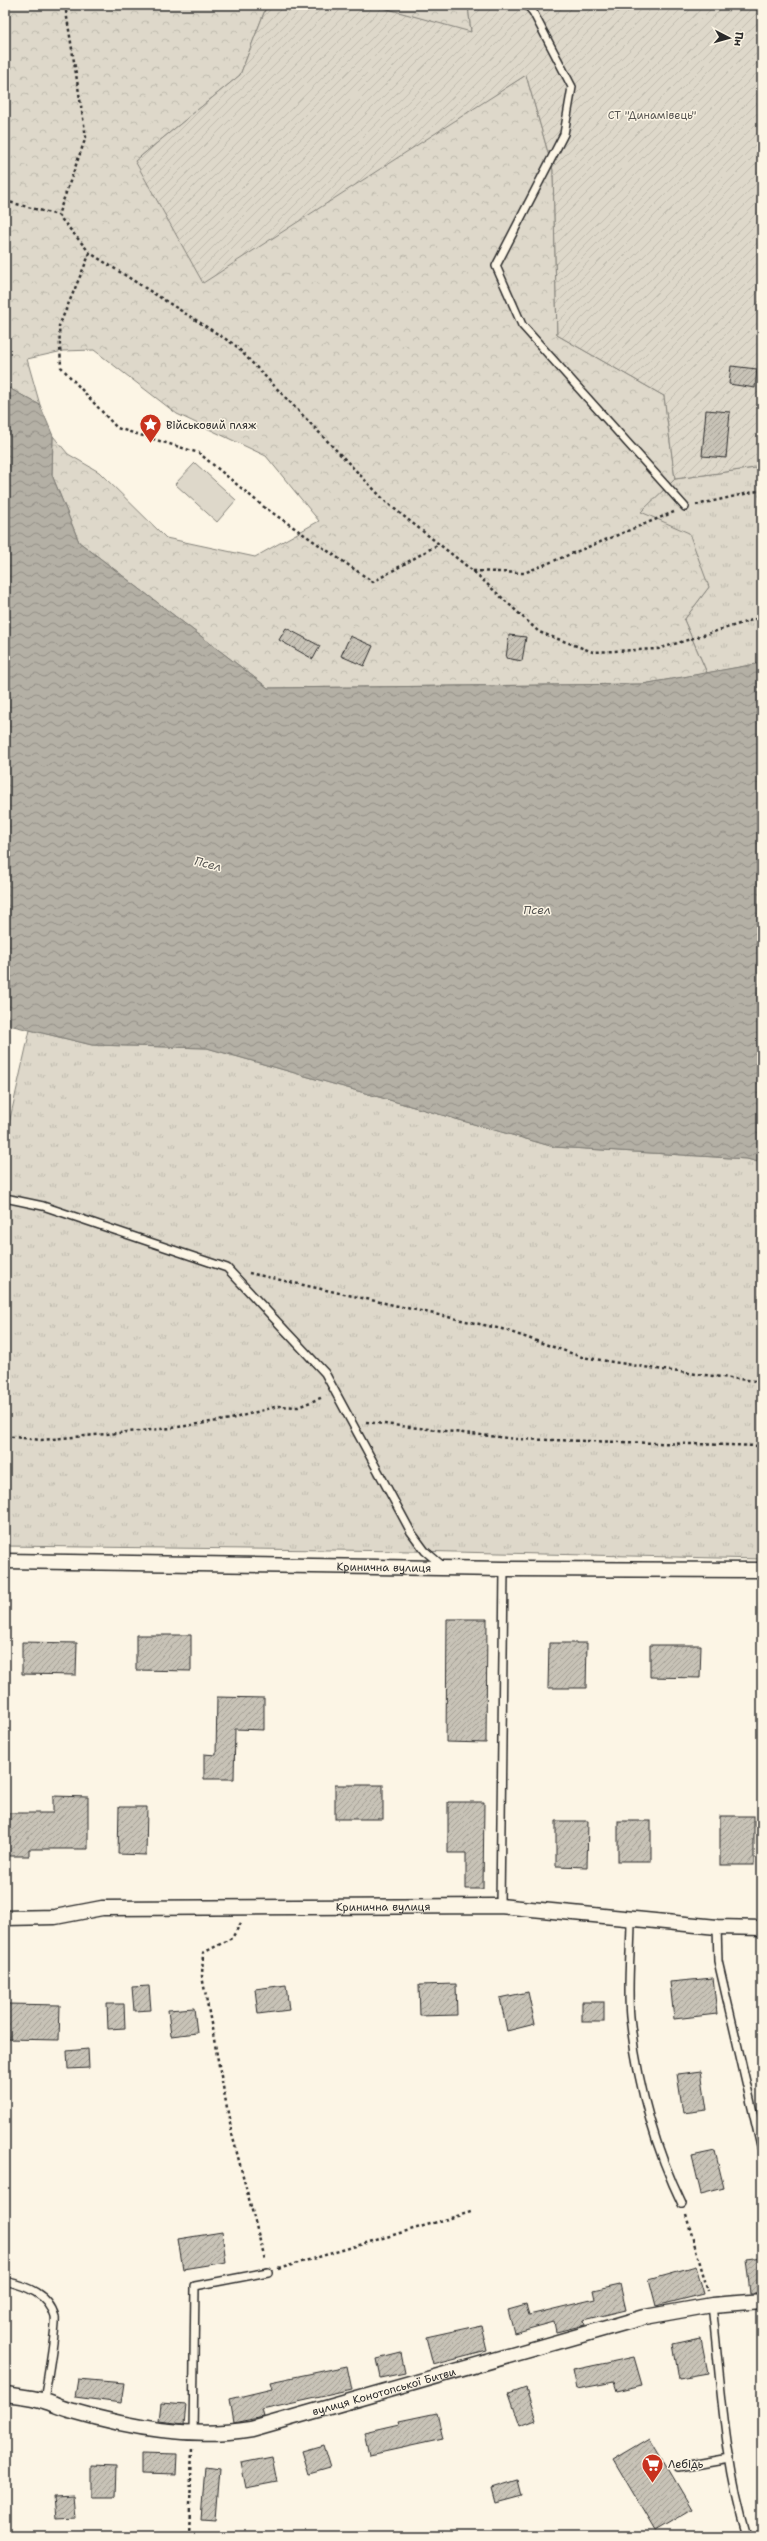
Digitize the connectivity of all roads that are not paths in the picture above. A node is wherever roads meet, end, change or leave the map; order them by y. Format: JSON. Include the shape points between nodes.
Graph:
{"nodes":[{"id":1,"x":527,"y":5,"type":"edge"},
{"id":2,"x":685,"y":507,"type":"road end"},
{"id":3,"x":5,"y":1198,"type":"edge"},
{"id":4,"x":5,"y":1561,"type":"edge"},
{"id":5,"x":446,"y":1568,"type":"junction"},
{"id":6,"x":504,"y":1569,"type":"junction"},
{"id":7,"x":762,"y":1570,"type":"edge"},
{"id":8,"x":500,"y":1906,"type":"junction"},
{"id":9,"x":5,"y":1918,"type":"edge"},
{"id":10,"x":631,"y":1919,"type":"junction"},
{"id":11,"x":717,"y":1926,"type":"junction"},
{"id":12,"x":762,"y":1928,"type":"edge"},
{"id":13,"x":762,"y":2151,"type":"edge"},
{"id":14,"x":682,"y":2204,"type":"road end"},
{"id":15,"x":268,"y":2272,"type":"road end"},
{"id":16,"x":5,"y":2281,"type":"edge"},
{"id":17,"x":762,"y":2301,"type":"edge"},
{"id":18,"x":712,"y":2305,"type":"junction"},
{"id":19,"x":5,"y":2394,"type":"edge"},
{"id":20,"x":44,"y":2401,"type":"junction"},
{"id":21,"x":193,"y":2434,"type":"junction"},
{"id":22,"x":730,"y":2458,"type":"junction"},
{"id":23,"x":679,"y":2467,"type":"dead end"},
{"id":24,"x":747,"y":2536,"type":"edge"}],
"edges":[{"from":1,"to":2,"type":"lane","via":[[572,87],[564,134],[496,266],[522,325]]},
{"from":3,"to":5,"type":"lane","via":[[43,1206],[227,1268],[325,1372],[411,1532],[425,1551]]},
{"from":4,"to":5,"type":"street","name":"Кринична вулиця"},
{"from":5,"to":6,"type":"street","name":"Кринична вулиця"},
{"from":6,"to":7,"type":"street","name":"Кринична вулиця"},
{"from":6,"to":8,"type":"lane"},
{"from":8,"to":9,"type":"street","name":"Кринична вулиця","via":[[102,1908],[56,1917]]},
{"from":8,"to":10,"type":"street","name":"Кринична вулиця"},
{"from":10,"to":11,"type":"street","name":"Кринична вулиця"},
{"from":10,"to":14,"type":"lane","via":[[630,2016],[641,2090],[670,2179]]},
{"from":11,"to":12,"type":"street","name":"Кринична вулиця"},
{"from":11,"to":13,"type":"lane","via":[[718,1961]]},
{"from":15,"to":21,"type":"lane","via":[[195,2286]]},
{"from":16,"to":20,"type":"lane","via":[[25,2285],[45,2299],[55,2318]]},
{"from":17,"to":18,"type":"street","name":"вулиця Конотопської Битви"},
{"from":18,"to":21,"type":"street","name":"вулиця Конотопської Битви","via":[[645,2317],[252,2429],[223,2434]]},
{"from":18,"to":22,"type":"lane"},
{"from":19,"to":20,"type":"street","name":"вулиця Конотопської Битви"},
{"from":20,"to":21,"type":"street","name":"вулиця Конотопської Битви","via":[[122,2424]]},
{"from":22,"to":23,"type":"lane"},
{"from":22,"to":24,"type":"lane","via":[[737,2504]]}]}
